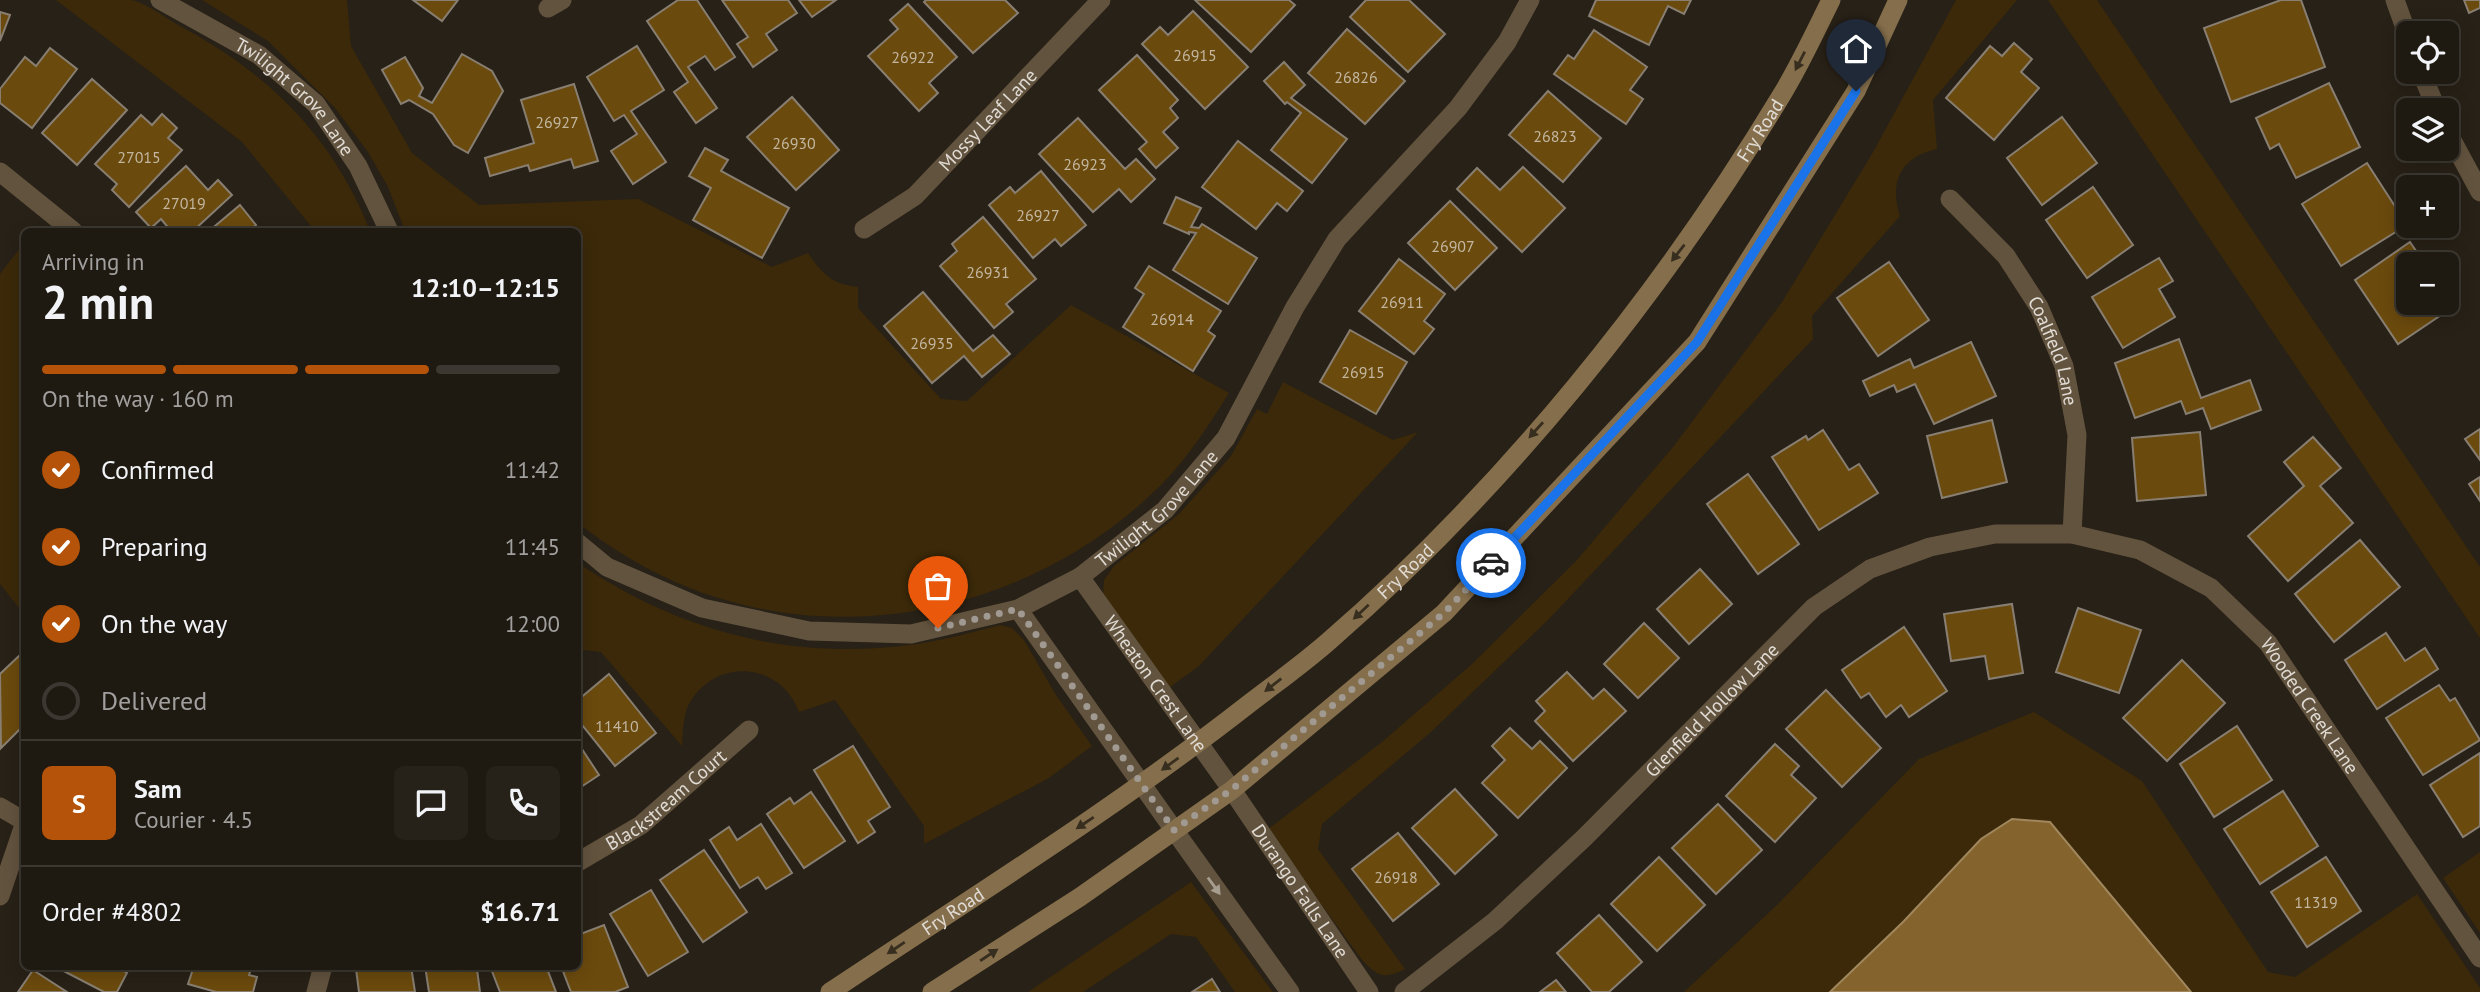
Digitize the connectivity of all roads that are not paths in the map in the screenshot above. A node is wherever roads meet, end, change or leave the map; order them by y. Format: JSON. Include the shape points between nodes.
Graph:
{"nodes":[{"id":1,"x":160,"y":0,"type":"edge"},
{"id":2,"x":1101,"y":0,"type":"edge"},
{"id":3,"x":1530,"y":0,"type":"edge"},
{"id":4,"x":1831,"y":0,"type":"edge"},
{"id":5,"x":1898,"y":0,"type":"edge"},
{"id":6,"x":2395,"y":0,"type":"edge"},
{"id":7,"x":2403,"y":21,"type":"edge"},
{"id":8,"x":2459,"y":153,"type":"edge"},
{"id":9,"x":0,"y":172,"type":"edge"},
{"id":10,"x":2480,"y":192,"type":"edge"},
{"id":11,"x":1950,"y":199,"type":"dead end"},
{"id":12,"x":69,"y":228,"type":"edge"},
{"id":13,"x":388,"y":228,"type":"edge"},
{"id":14,"x":864,"y":229,"type":"dead end"},
{"id":15,"x":2072,"y":534,"type":"junction"},
{"id":16,"x":581,"y":545,"type":"edge"},
{"id":17,"x":1080,"y":577,"type":"junction"},
{"id":18,"x":1018,"y":609,"type":"junction"},
{"id":19,"x":749,"y":730,"type":"dead end"},
{"id":20,"x":1198,"y":744,"type":"junction"},
{"id":21,"x":1142,"y":785,"type":"junction"},
{"id":22,"x":1231,"y":790,"type":"junction"},
{"id":23,"x":0,"y":807,"type":"edge"},
{"id":24,"x":21,"y":821,"type":"edge"},
{"id":25,"x":1174,"y":830,"type":"junction"},
{"id":26,"x":21,"y":832,"type":"edge"},
{"id":27,"x":581,"y":860,"type":"edge"},
{"id":28,"x":0,"y":896,"type":"edge"},
{"id":29,"x":2480,"y":958,"type":"edge"},
{"id":30,"x":322,"y":970,"type":"edge"},
{"id":31,"x":316,"y":992,"type":"edge"},
{"id":32,"x":830,"y":992,"type":"edge"},
{"id":33,"x":932,"y":992,"type":"edge"},
{"id":34,"x":1290,"y":992,"type":"edge"},
{"id":35,"x":1369,"y":992,"type":"edge"},
{"id":36,"x":1404,"y":992,"type":"edge"}],
"edges":[{"from":1,"to":13,"type":"street","name":"Twilight Grove Lane","via":[[259,55],[316,104],[358,166]]},
{"from":2,"to":14,"type":"street","name":"Mossy Leaf Lane","via":[[915,196]]},
{"from":3,"to":17,"type":"street","name":"Twilight Grove Lane","via":[[1507,42],[1458,108],[1337,239],[1295,307],[1226,438],[1165,510]]},
{"from":4,"to":20,"type":"main road","name":"Fry Road","one_way":true,"via":[[1783,93],[1693,233],[1565,399],[1428,550],[1327,643]]},
{"from":5,"to":22,"type":"main road","via":[[1856,91],[1697,342],[1444,613]]},
{"from":6,"to":7,"type":"street"},
{"from":8,"to":10,"type":"street"},
{"from":9,"to":12,"type":"street"},
{"from":11,"to":15,"type":"street","name":"Coalfield Lane","via":[[2006,256],[2039,307],[2064,366],[2077,435]]},
{"from":15,"to":29,"type":"street","name":"Wooded Creek Lane","via":[[2140,550],[2211,588],[2268,643]]},
{"from":15,"to":36,"type":"street","name":"Glenfield Hollow Lane","via":[[1995,534],[1930,547],[1870,569],[1814,607],[1584,838],[1495,921]]},
{"from":16,"to":18,"type":"street","name":"Twilight Grove Lane","via":[[607,567],[702,608],[809,632],[911,634]]},
{"from":17,"to":18,"type":"street","name":"Twilight Grove Lane"},
{"from":17,"to":20,"type":"street","name":"Wheaton Crest Lane"},
{"from":18,"to":21,"type":"street"},
{"from":19,"to":27,"type":"street","name":"Blackstream Court","via":[[641,825]]},
{"from":20,"to":21,"type":"main road","name":"Fry Road","one_way":true},
{"from":20,"to":22,"type":"street","name":"Wheaton Crest Lane"},
{"from":21,"to":25,"type":"street"},
{"from":21,"to":32,"type":"main road","name":"Fry Road","one_way":true},
{"from":22,"to":25,"type":"main road"},
{"from":22,"to":35,"type":"street","name":"Durango Falls Lane"},
{"from":23,"to":24,"type":"street"},
{"from":33,"to":25,"type":"main road","one_way":true},
{"from":25,"to":34,"type":"street","one_way":true},
{"from":26,"to":28,"type":"street"},
{"from":30,"to":31,"type":"street"}]}
